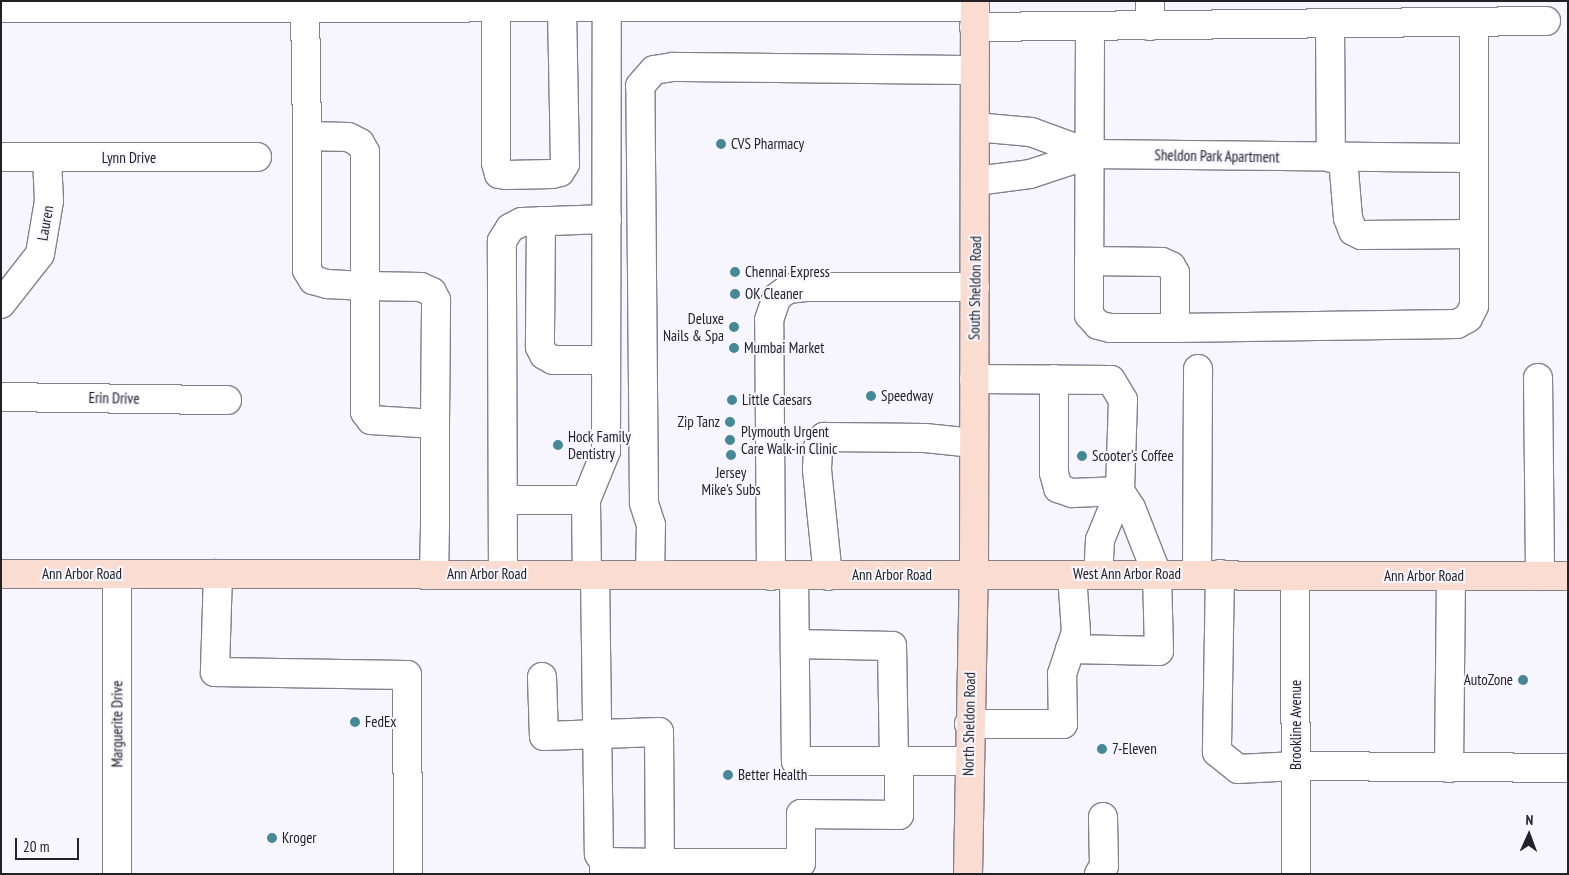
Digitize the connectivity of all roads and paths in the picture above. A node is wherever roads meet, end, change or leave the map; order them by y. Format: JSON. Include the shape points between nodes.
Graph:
{"nodes":[{"id":1,"x":353,"y":4,"type":"edge"},
{"id":2,"x":720,"y":4,"type":"edge"},
{"id":3,"x":781,"y":4,"type":"edge"},
{"id":4,"x":547,"y":5,"type":"edge"},
{"id":5,"x":305,"y":7,"type":"junction"},
{"id":6,"x":496,"y":7,"type":"junction"},
{"id":7,"x":607,"y":7,"type":"junction"},
{"id":8,"x":1,"y":8,"type":"edge"},
{"id":9,"x":975,"y":12,"type":"edge"},
{"id":10,"x":1394,"y":12,"type":"edge"},
{"id":11,"x":1150,"y":14,"type":"edge"},
{"id":12,"x":1546,"y":21,"type":"dead end"},
{"id":13,"x":1474,"y":22,"type":"junction"},
{"id":14,"x":1330,"y":24,"type":"junction"},
{"id":15,"x":1090,"y":27,"type":"junction"},
{"id":16,"x":974,"y":70,"type":"junction"},
{"id":17,"x":975,"y":127,"type":"junction"},
{"id":18,"x":307,"y":136,"type":"junction"},
{"id":19,"x":1091,"y":154,"type":"junction"},
{"id":20,"x":1,"y":157,"type":"edge"},
{"id":21,"x":257,"y":158,"type":"dead end"},
{"id":22,"x":1337,"y":158,"type":"junction"},
{"id":23,"x":1474,"y":158,"type":"junction"},
{"id":24,"x":47,"y":159,"type":"junction"},
{"id":25,"x":976,"y":181,"type":"junction"},
{"id":26,"x":607,"y":219,"type":"junction"},
{"id":27,"x":541,"y":221,"type":"junction"},
{"id":28,"x":1474,"y":234,"type":"junction"},
{"id":29,"x":1089,"y":261,"type":"junction"},
{"id":30,"x":365,"y":286,"type":"junction"},
{"id":31,"x":975,"y":287,"type":"junction"},
{"id":32,"x":1,"y":304,"type":"edge"},
{"id":33,"x":1175,"y":328,"type":"junction"},
{"id":34,"x":606,"y":360,"type":"junction"},
{"id":35,"x":1198,"y":369,"type":"dead end"},
{"id":36,"x":1538,"y":378,"type":"dead end"},
{"id":37,"x":1054,"y":379,"type":"junction"},
{"id":38,"x":974,"y":380,"type":"junction"},
{"id":39,"x":1,"y":397,"type":"edge"},
{"id":40,"x":226,"y":400,"type":"dead end"},
{"id":41,"x":436,"y":424,"type":"junction"},
{"id":42,"x":974,"y":443,"type":"junction"},
{"id":43,"x":1120,"y":491,"type":"junction"},
{"id":44,"x":503,"y":500,"type":"junction"},
{"id":45,"x":586,"y":500,"type":"junction"},
{"id":46,"x":1,"y":574,"type":"edge"},
{"id":47,"x":117,"y":574,"type":"junction"},
{"id":48,"x":218,"y":574,"type":"junction"},
{"id":49,"x":434,"y":574,"type":"junction"},
{"id":50,"x":503,"y":574,"type":"junction"},
{"id":51,"x":1085,"y":574,"type":"junction"},
{"id":52,"x":1157,"y":574,"type":"junction"},
{"id":53,"x":1208,"y":574,"type":"junction"},
{"id":54,"x":591,"y":575,"type":"junction"},
{"id":55,"x":650,"y":575,"type":"junction"},
{"id":56,"x":974,"y":575,"type":"junction"},
{"id":57,"x":782,"y":576,"type":"junction"},
{"id":58,"x":828,"y":576,"type":"junction"},
{"id":59,"x":1288,"y":576,"type":"junction"},
{"id":60,"x":1451,"y":576,"type":"junction"},
{"id":61,"x":1540,"y":576,"type":"junction"},
{"id":62,"x":1568,"y":576,"type":"edge"},
{"id":63,"x":795,"y":644,"type":"junction"},
{"id":64,"x":1070,"y":649,"type":"junction"},
{"id":65,"x":542,"y":677,"type":"dead end"},
{"id":66,"x":969,"y":724,"type":"junction"},
{"id":67,"x":599,"y":732,"type":"junction"},
{"id":68,"x":896,"y":761,"type":"junction"},
{"id":69,"x":969,"y":761,"type":"junction"},
{"id":70,"x":1296,"y":766,"type":"junction"},
{"id":71,"x":1449,"y":768,"type":"junction"},
{"id":72,"x":1568,"y":768,"type":"edge"},
{"id":73,"x":1103,"y":817,"type":"dead end"},
{"id":74,"x":660,"y":863,"type":"junction"},
{"id":75,"x":604,"y":868,"type":"edge"},
{"id":76,"x":116,"y":874,"type":"edge"},
{"id":77,"x":408,"y":874,"type":"edge"},
{"id":78,"x":968,"y":874,"type":"edge"},
{"id":79,"x":1099,"y":874,"type":"edge"},
{"id":80,"x":1296,"y":874,"type":"edge"}],
"edges":[{"from":1,"to":5,"type":"street"},
{"from":1,"to":6,"type":"street"},
{"from":2,"to":3,"type":"street"},
{"from":2,"to":7,"type":"street"},
{"from":3,"to":9,"type":"street"},
{"from":4,"to":6,"type":"street"},
{"from":4,"to":6,"type":"street","via":[[565,164],[560,172],[552,174],[499,174],[496,163]]},
{"from":4,"to":7,"type":"street"},
{"from":5,"to":8,"type":"street"},
{"from":5,"to":18,"type":"street"},
{"from":7,"to":26,"type":"street"},
{"from":9,"to":15,"type":"street"},
{"from":9,"to":16,"type":"main road","name":"South Sheldon Road"},
{"from":10,"to":13,"type":"street"},
{"from":10,"to":14,"type":"street"},
{"from":11,"to":14,"type":"street"},
{"from":11,"to":15,"type":"street"},
{"from":12,"to":13,"type":"street"},
{"from":13,"to":23,"type":"street"},
{"from":14,"to":22,"type":"street"},
{"from":15,"to":19,"type":"street"},
{"from":16,"to":17,"type":"main road","name":"South Sheldon Road"},
{"from":16,"to":55,"type":"street","via":[[673,67],[654,70],[640,86],[644,503],[651,525]]},
{"from":17,"to":19,"type":"street","name":"Sheldon Park Apartment","via":[[1031,132]]},
{"from":17,"to":25,"type":"main road","name":"South Sheldon Road"},
{"from":18,"to":30,"type":"street","via":[[307,270],[313,280],[327,284]]},
{"from":18,"to":30,"type":"street","via":[[348,137],[360,143],[365,152]]},
{"from":19,"to":22,"type":"street","name":"Sheldon Park Apartment"},
{"from":19,"to":25,"type":"street","name":"Sheldon Park Apartment","via":[[1030,174]]},
{"from":19,"to":29,"type":"street"},
{"from":20,"to":24,"type":"street","name":"Lynn Drive"},
{"from":21,"to":24,"type":"street","name":"Lynn Drive"},
{"from":22,"to":23,"type":"street","name":"Sheldon Park Apartment"},
{"from":22,"to":28,"type":"street","via":[[1353,231],[1361,235]]},
{"from":23,"to":28,"type":"street"},
{"from":24,"to":32,"type":"street","name":"Lauren","via":[[49,201],[40,254]]},
{"from":25,"to":31,"type":"main road","name":"South Sheldon Road"},
{"from":26,"to":27,"type":"street"},
{"from":26,"to":34,"type":"street"},
{"from":27,"to":34,"type":"street","via":[[540,347],[544,355],[553,360]]},
{"from":27,"to":44,"type":"street","via":[[522,222],[510,228],[502,241]]},
{"from":28,"to":33,"type":"street","via":[[1474,306],[1468,318],[1457,324]]},
{"from":29,"to":33,"type":"street","via":[[1089,315],[1098,325],[1110,328]]},
{"from":29,"to":33,"type":"street","via":[[1162,262],[1171,266],[1175,273]]},
{"from":30,"to":41,"type":"street","via":[[421,287],[432,292],[436,300]]},
{"from":30,"to":41,"type":"street","via":[[365,412],[371,420]]},
{"from":31,"to":38,"type":"main road","name":"South Sheldon Road"},
{"from":31,"to":57,"type":"street","via":[[806,287],[788,288],[777,297],[769,320]]},
{"from":34,"to":45,"type":"street","via":[[606,451]]},
{"from":35,"to":53,"type":"street"},
{"from":36,"to":61,"type":"street"},
{"from":37,"to":38,"type":"street"},
{"from":37,"to":43,"type":"street","via":[[1111,380],[1123,400]]},
{"from":37,"to":43,"type":"street","via":[[1054,473],[1058,488],[1072,492]]},
{"from":38,"to":42,"type":"main road","name":"South Sheldon Road"},
{"from":39,"to":40,"type":"street","name":"Erin Drive"},
{"from":41,"to":49,"type":"street"},
{"from":42,"to":56,"type":"main road","name":"South Sheldon Road"},
{"from":42,"to":58,"type":"street","via":[[925,438],[824,437],[818,447],[817,470]]},
{"from":43,"to":51,"type":"street"},
{"from":43,"to":52,"type":"street","via":[[1131,508]]},
{"from":44,"to":45,"type":"street"},
{"from":44,"to":50,"type":"street"},
{"from":45,"to":54,"type":"street"},
{"from":46,"to":47,"type":"main road","name":"Ann Arbor Road"},
{"from":47,"to":48,"type":"main road","name":"Ann Arbor Road"},
{"from":47,"to":76,"type":"street","name":"Marguerite Drive"},
{"from":48,"to":49,"type":"main road","name":"Ann Arbor Road"},
{"from":48,"to":77,"type":"street","via":[[215,672],[407,675]]},
{"from":49,"to":50,"type":"main road","name":"Ann Arbor Road"},
{"from":50,"to":54,"type":"main road","name":"Ann Arbor Road"},
{"from":51,"to":52,"type":"main road","name":"West Ann Arbor Road"},
{"from":51,"to":56,"type":"main road","name":"West Ann Arbor Road"},
{"from":51,"to":64,"type":"street","via":[[1076,632]]},
{"from":52,"to":53,"type":"main road","name":"West Ann Arbor Road"},
{"from":52,"to":64,"type":"street","via":[[1159,651]]},
{"from":53,"to":59,"type":"main road","name":"West Ann Arbor Road"},
{"from":53,"to":70,"type":"street","via":[[1217,752],[1238,770]]},
{"from":54,"to":55,"type":"main road","name":"Ann Arbor Road"},
{"from":54,"to":67,"type":"street"},
{"from":55,"to":57,"type":"main road","name":"Ann Arbor Road"},
{"from":56,"to":58,"type":"main road","name":"Ann Arbor Road"},
{"from":56,"to":66,"type":"main road","name":"North Sheldon Road"},
{"from":57,"to":58,"type":"main road","name":"Ann Arbor Road"},
{"from":57,"to":63,"type":"street"},
{"from":59,"to":60,"type":"main road","name":"Ann Arbor Road"},
{"from":59,"to":70,"type":"street","name":"Brookline Avenue"},
{"from":60,"to":61,"type":"main road","name":"Ann Arbor Road"},
{"from":60,"to":71,"type":"street"},
{"from":61,"to":62,"type":"main road","name":"Ann Arbor Road"},
{"from":63,"to":68,"type":"street","via":[[892,646]]},
{"from":63,"to":68,"type":"street","via":[[796,761]]},
{"from":64,"to":66,"type":"street","via":[[1062,674],[1063,724]]},
{"from":65,"to":67,"type":"street","via":[[544,736]]},
{"from":66,"to":69,"type":"main road","name":"North Sheldon Road"},
{"from":67,"to":74,"type":"street","via":[[659,732]]},
{"from":67,"to":75,"type":"street","via":[[599,854]]},
{"from":68,"to":69,"type":"street"},
{"from":68,"to":74,"type":"street","via":[[900,816],[801,814],[801,863]]},
{"from":69,"to":78,"type":"main road","name":"North Sheldon Road"},
{"from":70,"to":71,"type":"street"},
{"from":70,"to":80,"type":"street","name":"Brookline Avenue"},
{"from":71,"to":72,"type":"street"},
{"from":73,"to":79,"type":"street","via":[[1104,866]]},
{"from":74,"to":75,"type":"street"}]}
